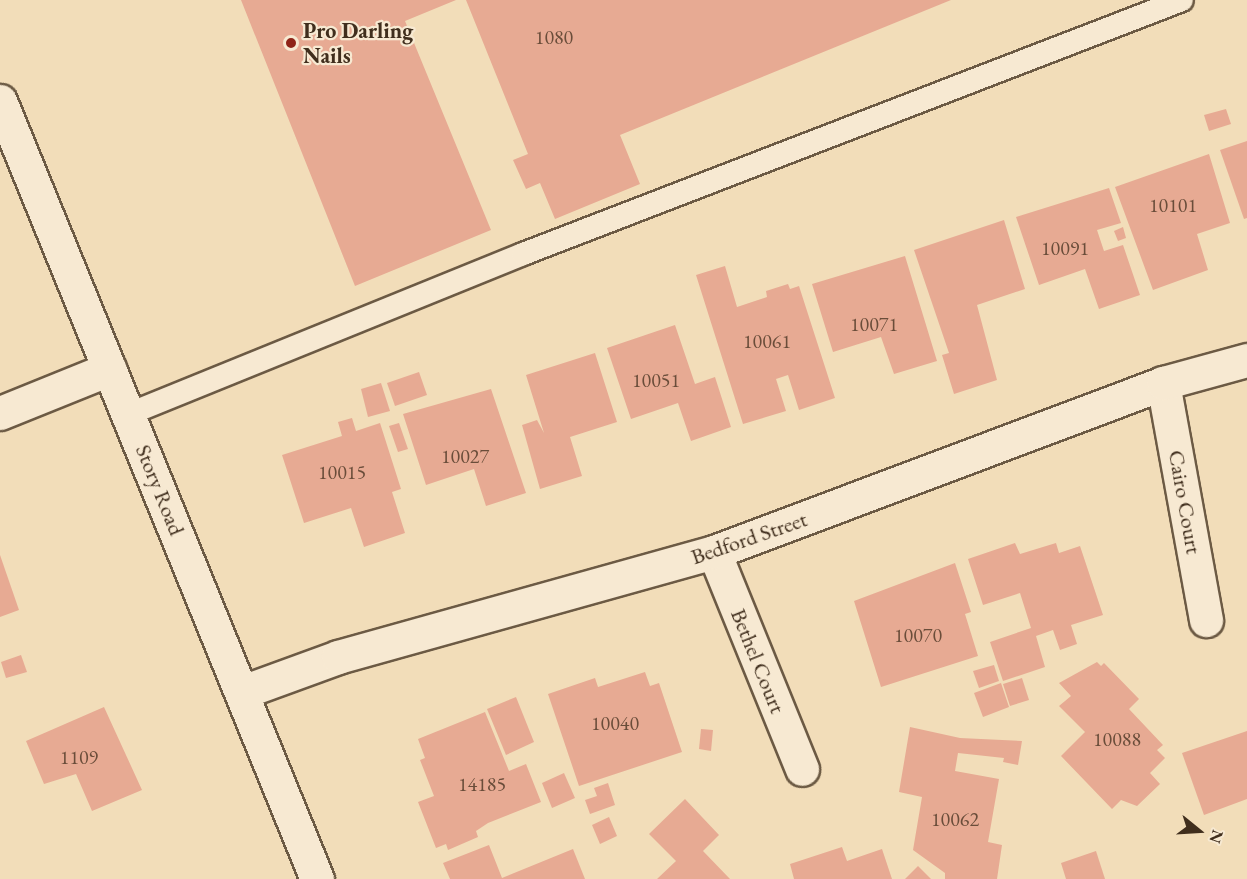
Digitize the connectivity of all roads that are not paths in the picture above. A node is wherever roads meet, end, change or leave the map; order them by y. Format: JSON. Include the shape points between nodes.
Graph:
{"nodes":[{"id":1,"x":1182,"y":0,"type":"edge"},
{"id":2,"x":0,"y":101,"type":"edge"},
{"id":3,"x":1247,"y":360,"type":"edge"},
{"id":4,"x":109,"y":369,"type":"junction"},
{"id":5,"x":1164,"y":383,"type":"junction"},
{"id":6,"x":0,"y":413,"type":"edge"},
{"id":7,"x":129,"y":414,"type":"junction"},
{"id":8,"x":714,"y":552,"type":"junction"},
{"id":9,"x":1206,"y":620,"type":"dead end"},
{"id":10,"x":242,"y":692,"type":"junction"},
{"id":11,"x":802,"y":769,"type":"dead end"},
{"id":12,"x":317,"y":879,"type":"edge"}],
"edges":[{"from":1,"to":7,"type":"lane","via":[[524,254]]},
{"from":2,"to":4,"type":"street","name":"Story Road"},
{"from":3,"to":5,"type":"street","name":"Bedford Street"},
{"from":4,"to":6,"type":"street"},
{"from":4,"to":7,"type":"street","name":"Story Road"},
{"from":5,"to":8,"type":"street","name":"Bedford Street"},
{"from":5,"to":9,"type":"street","name":"Cairo Court"},
{"from":7,"to":10,"type":"street","name":"Story Road"},
{"from":8,"to":10,"type":"street","name":"Bedford Street","via":[[338,657]]},
{"from":8,"to":11,"type":"street","name":"Bethel Court"},
{"from":10,"to":12,"type":"street","name":"Story Road"}]}
